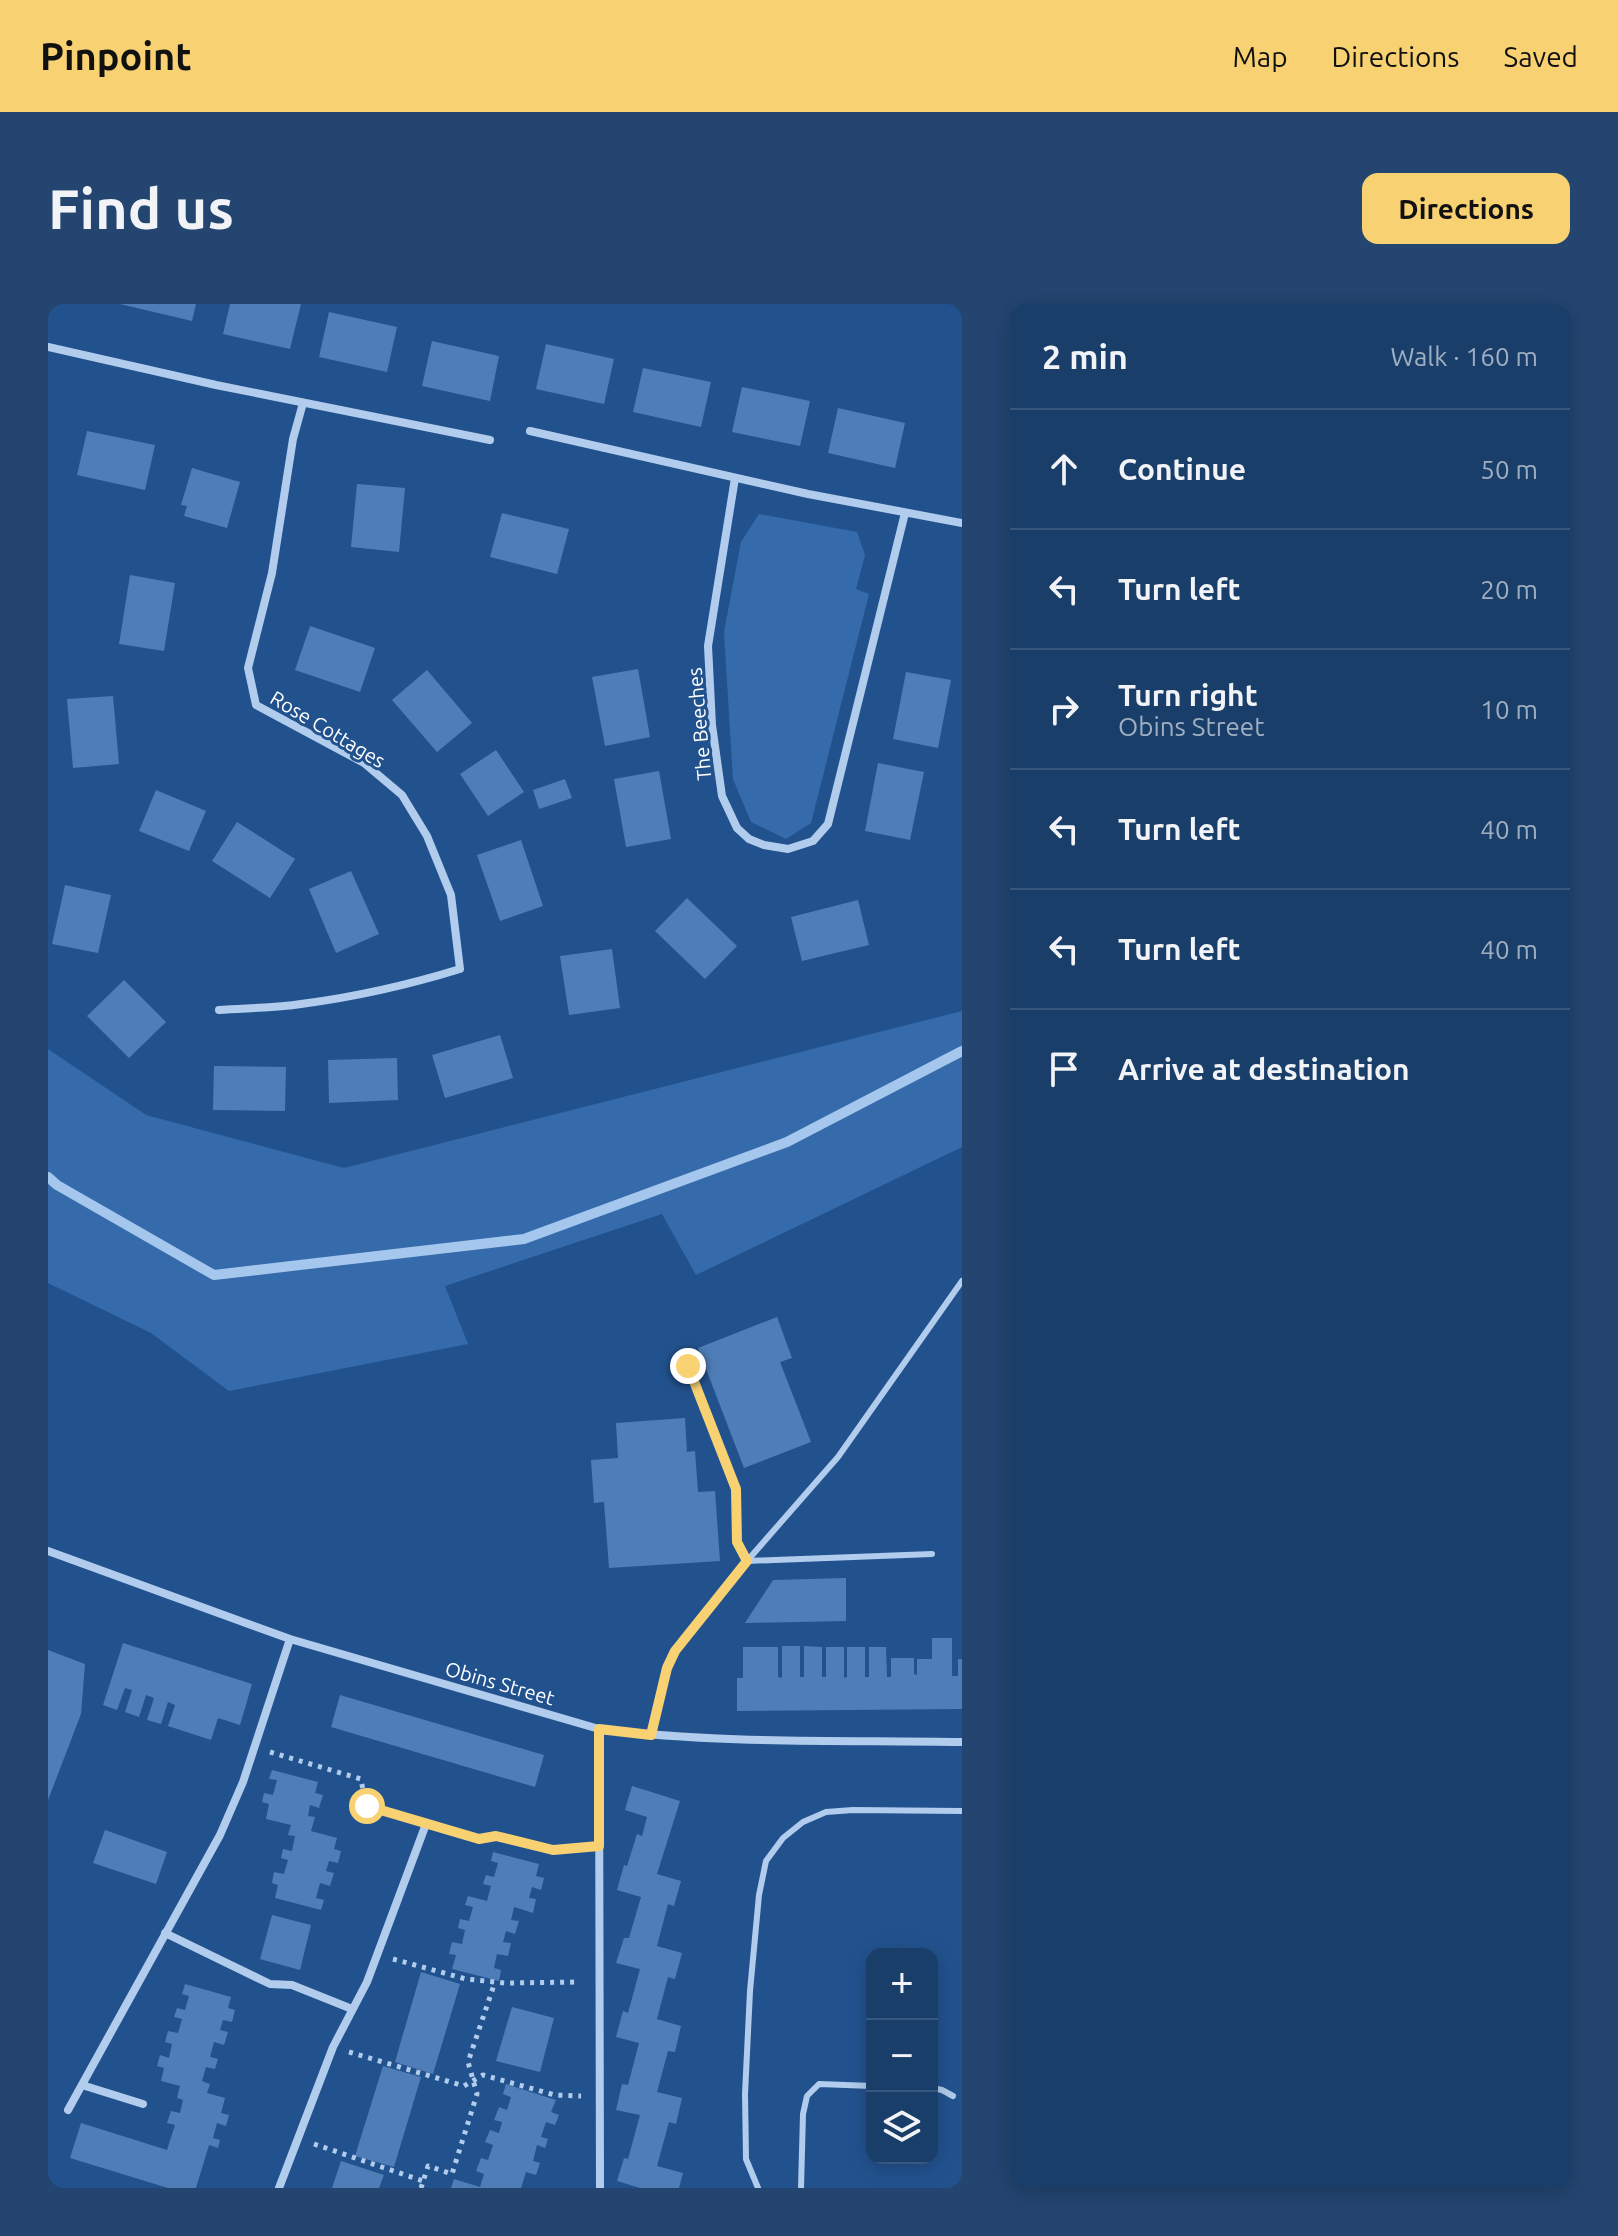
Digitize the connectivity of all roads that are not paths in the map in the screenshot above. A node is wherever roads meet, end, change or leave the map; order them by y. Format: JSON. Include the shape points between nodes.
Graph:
{"nodes":[{"id":1,"x":48,"y":347,"type":"edge"},
{"id":2,"x":303,"y":403,"type":"junction"},
{"id":3,"x":530,"y":431,"type":"dead end"},
{"id":4,"x":490,"y":440,"type":"dead end"},
{"id":5,"x":735,"y":478,"type":"junction"},
{"id":6,"x":905,"y":513,"type":"junction"},
{"id":7,"x":962,"y":523,"type":"edge"},
{"id":8,"x":219,"y":1010,"type":"dead end"},
{"id":9,"x":962,"y":1281,"type":"edge"},
{"id":10,"x":688,"y":1366,"type":"dead end"},
{"id":11,"x":48,"y":1551,"type":"edge"},
{"id":12,"x":932,"y":1554,"type":"dead end"},
{"id":13,"x":747,"y":1561,"type":"junction"},
{"id":14,"x":290,"y":1639,"type":"junction"},
{"id":15,"x":599,"y":1729,"type":"junction"},
{"id":16,"x":651,"y":1735,"type":"junction"},
{"id":17,"x":962,"y":1742,"type":"edge"},
{"id":18,"x":367,"y":1806,"type":"road end"},
{"id":19,"x":962,"y":1811,"type":"edge"},
{"id":20,"x":426,"y":1824,"type":"junction"},
{"id":21,"x":479,"y":1839,"type":"road end"},
{"id":22,"x":165,"y":1933,"type":"junction"},
{"id":23,"x":352,"y":2009,"type":"junction"},
{"id":24,"x":82,"y":2085,"type":"junction"},
{"id":25,"x":866,"y":2086,"type":"edge"},
{"id":26,"x":938,"y":2089,"type":"edge"},
{"id":27,"x":953,"y":2096,"type":"dead end"},
{"id":28,"x":143,"y":2104,"type":"dead end"},
{"id":29,"x":68,"y":2110,"type":"dead end"},
{"id":30,"x":279,"y":2188,"type":"edge"},
{"id":31,"x":600,"y":2188,"type":"edge"},
{"id":32,"x":758,"y":2188,"type":"edge"},
{"id":33,"x":801,"y":2188,"type":"edge"}],
"edges":[{"from":1,"to":2,"type":"street"},
{"from":2,"to":4,"type":"street"},
{"from":2,"to":8,"type":"street","name":"Rose Cottages","via":[[272,573],[248,668],[256,705],[364,763],[402,795],[427,836],[451,895],[460,969],[348,997]]},
{"from":3,"to":5,"type":"street"},
{"from":5,"to":6,"type":"street"},
{"from":5,"to":6,"type":"street","name":"The Beeches","via":[[708,646],[712,725],[722,796],[737,828],[764,845],[788,849],[813,841],[828,824]]},
{"from":6,"to":7,"type":"street"},
{"from":9,"to":13,"type":"lane","via":[[838,1457]]},
{"from":10,"to":13,"type":"lane","via":[[736,1489],[737,1542]]},
{"from":11,"to":14,"type":"street","name":"Obins Street"},
{"from":12,"to":13,"type":"lane"},
{"from":13,"to":16,"type":"lane","via":[[675,1651]]},
{"from":14,"to":15,"type":"street","name":"Obins Street"},
{"from":14,"to":22,"type":"street","via":[[243,1782]]},
{"from":15,"to":16,"type":"street","name":"Obins Street"},
{"from":15,"to":31,"type":"street"},
{"from":16,"to":17,"type":"street","name":"Obins Street"},
{"from":18,"to":20,"type":"street"},
{"from":19,"to":32,"type":"lane","via":[[826,1812],[783,1838],[766,1861],[750,1991],[745,2094],[746,2159]]},
{"from":20,"to":21,"type":"street"},
{"from":20,"to":23,"type":"street"},
{"from":22,"to":23,"type":"street","via":[[270,1984],[292,1985]]},
{"from":22,"to":24,"type":"street"},
{"from":23,"to":30,"type":"street"},
{"from":24,"to":28,"type":"street"},
{"from":24,"to":29,"type":"street"},
{"from":25,"to":33,"type":"lane","via":[[819,2084],[807,2096]]},
{"from":26,"to":27,"type":"lane"}]}
